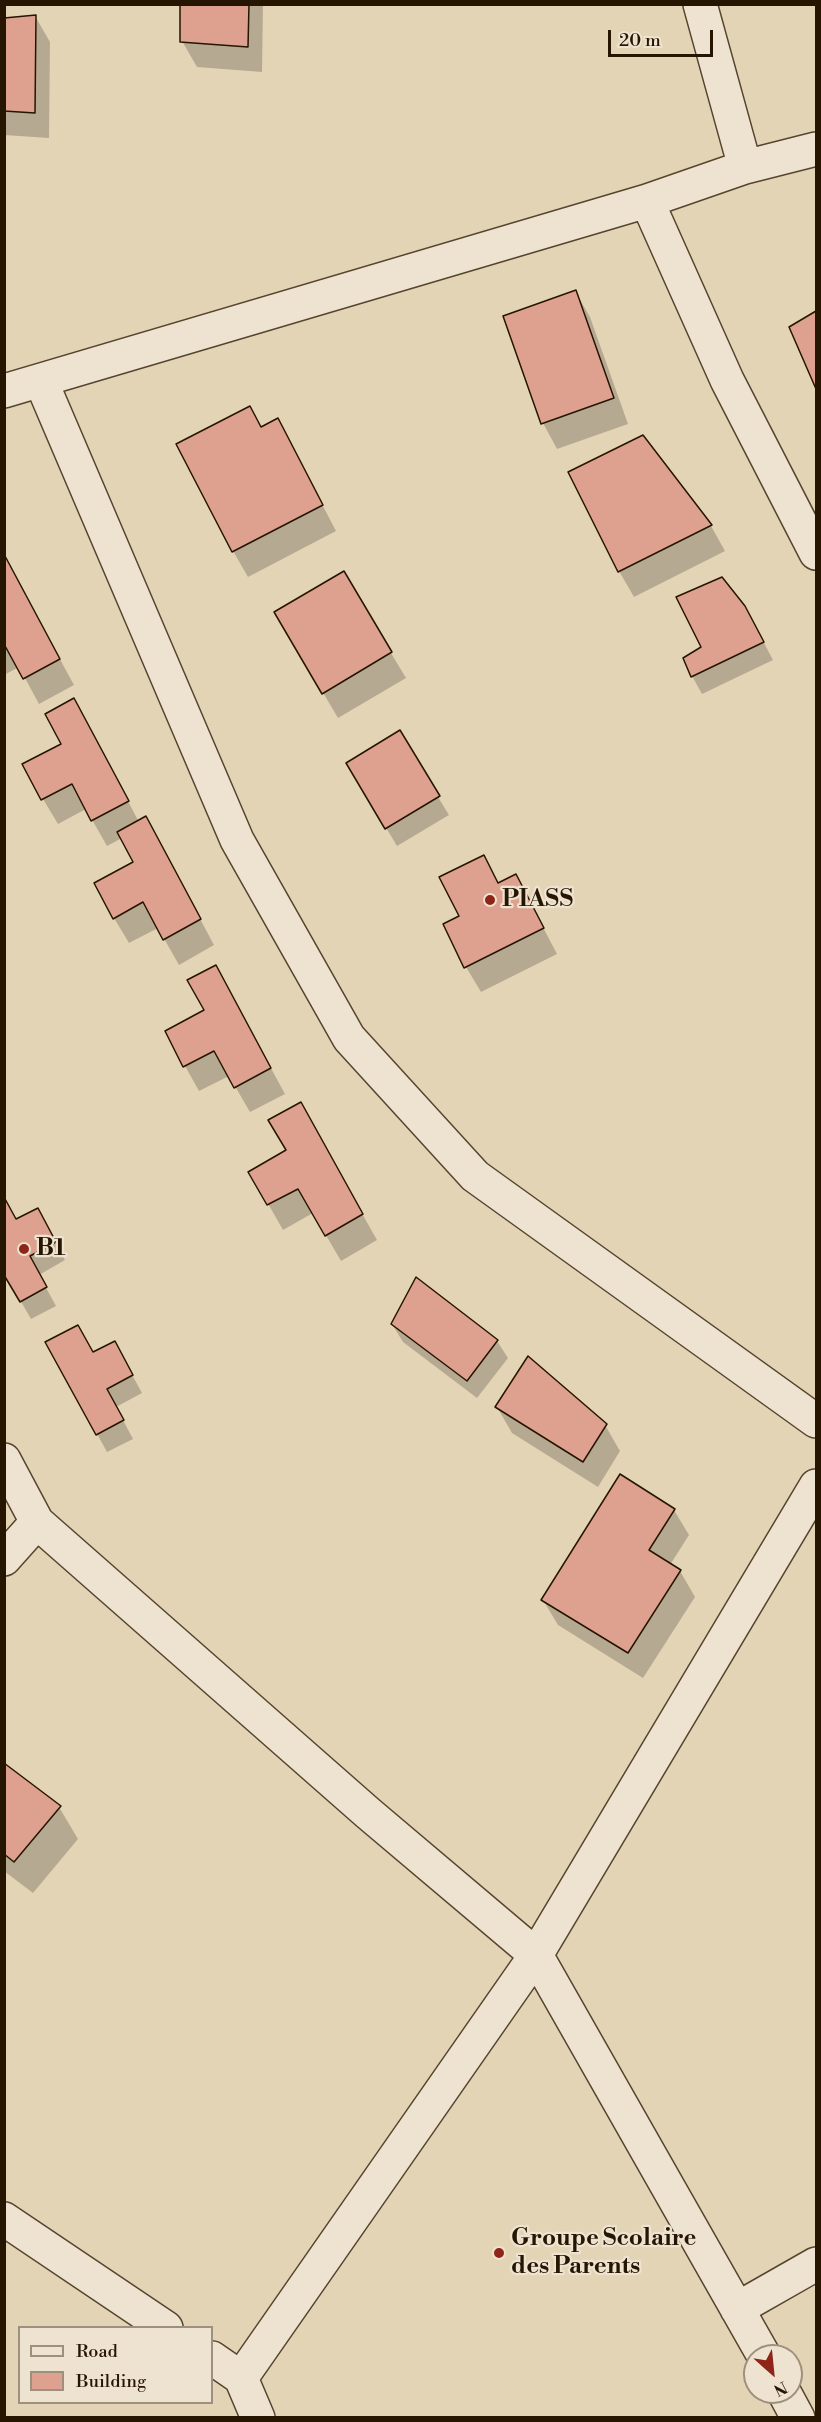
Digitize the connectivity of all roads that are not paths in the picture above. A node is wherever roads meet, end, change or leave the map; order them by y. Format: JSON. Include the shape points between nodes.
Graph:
{"nodes":[{"id":1,"x":700,"y":4,"type":"edge"},
{"id":2,"x":816,"y":149,"type":"edge"},
{"id":3,"x":745,"y":167,"type":"junction"},
{"id":4,"x":647,"y":201,"type":"junction"},
{"id":5,"x":41,"y":381,"type":"junction"},
{"id":6,"x":4,"y":391,"type":"edge"},
{"id":7,"x":816,"y":553,"type":"edge"},
{"id":8,"x":816,"y":1421,"type":"edge"},
{"id":9,"x":4,"y":1460,"type":"edge"},
{"id":10,"x":816,"y":1486,"type":"edge"},
{"id":11,"x":36,"y":1522,"type":"junction"},
{"id":12,"x":4,"y":1559,"type":"edge"},
{"id":13,"x":536,"y":1955,"type":"junction"},
{"id":14,"x":4,"y":2219,"type":"edge"},
{"id":15,"x":816,"y":2264,"type":"edge"},
{"id":16,"x":737,"y":2309,"type":"junction"},
{"id":17,"x":163,"y":2326,"type":"edge"},
{"id":18,"x":757,"y":2344,"type":"edge"},
{"id":19,"x":213,"y":2359,"type":"edge"},
{"id":20,"x":242,"y":2379,"type":"junction"},
{"id":21,"x":790,"y":2404,"type":"edge"},
{"id":22,"x":258,"y":2418,"type":"edge"},
{"id":23,"x":798,"y":2418,"type":"edge"}],
"edges":[{"from":1,"to":3,"type":"street"},
{"from":2,"to":3,"type":"street"},
{"from":3,"to":4,"type":"street"},
{"from":4,"to":5,"type":"street"},
{"from":4,"to":7,"type":"street","via":[[727,380]]},
{"from":5,"to":6,"type":"street"},
{"from":5,"to":8,"type":"street","via":[[237,840],[350,1038],[475,1176]]},
{"from":9,"to":11,"type":"street"},
{"from":10,"to":13,"type":"street"},
{"from":11,"to":12,"type":"street"},
{"from":11,"to":13,"type":"street"},
{"from":13,"to":16,"type":"street"},
{"from":13,"to":20,"type":"street"},
{"from":14,"to":17,"type":"street"},
{"from":15,"to":16,"type":"street"},
{"from":16,"to":18,"type":"street"},
{"from":19,"to":20,"type":"street"},
{"from":20,"to":22,"type":"street"},
{"from":21,"to":23,"type":"street"}]}
